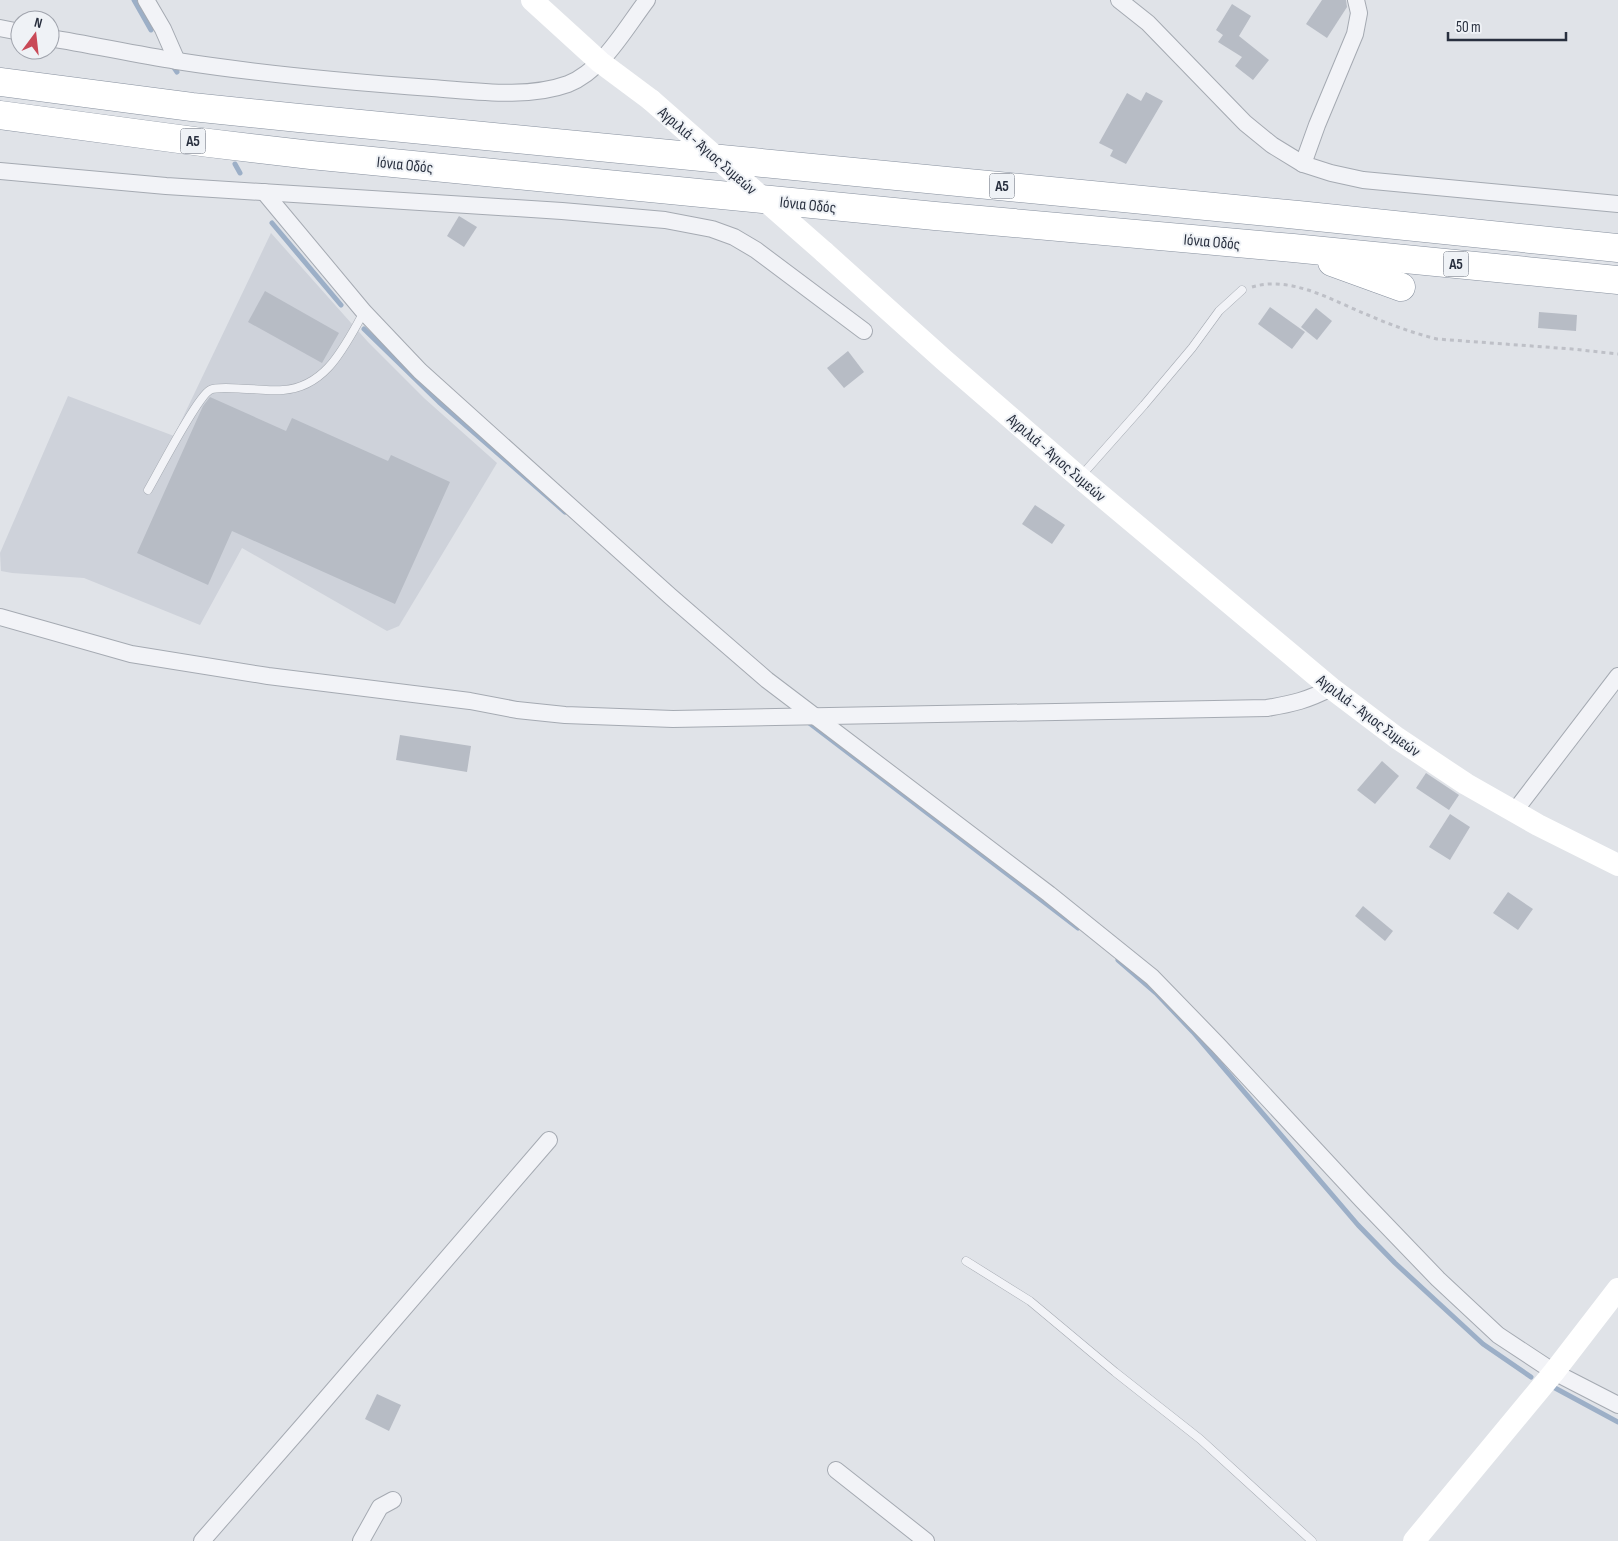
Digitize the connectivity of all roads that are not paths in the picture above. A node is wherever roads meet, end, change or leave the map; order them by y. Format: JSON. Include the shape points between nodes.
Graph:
{"nodes":[{"id":1,"x":146,"y":0,"type":"edge"},
{"id":2,"x":532,"y":0,"type":"edge"},
{"id":3,"x":646,"y":0,"type":"edge"},
{"id":4,"x":1119,"y":0,"type":"edge"},
{"id":5,"x":1356,"y":0,"type":"edge"},
{"id":6,"x":60,"y":40,"type":"edge"},
{"id":7,"x":176,"y":61,"type":"junction"},
{"id":8,"x":600,"y":62,"type":"junction"},
{"id":9,"x":0,"y":82,"type":"edge"},
{"id":10,"x":0,"y":115,"type":"edge"},
{"id":11,"x":1303,"y":164,"type":"junction"},
{"id":12,"x":0,"y":171,"type":"edge"},
{"id":13,"x":264,"y":192,"type":"junction"},
{"id":14,"x":1618,"y":204,"type":"edge"},
{"id":15,"x":1293,"y":248,"type":"junction"},
{"id":16,"x":1618,"y":248,"type":"edge"},
{"id":17,"x":1618,"y":280,"type":"edge"},
{"id":18,"x":1401,"y":287,"type":"dead end"},
{"id":19,"x":1242,"y":290,"type":"road end"},
{"id":20,"x":364,"y":312,"type":"junction"},
{"id":21,"x":864,"y":331,"type":"dead end"},
{"id":22,"x":1080,"y":477,"type":"junction"},
{"id":23,"x":148,"y":490,"type":"dead end"},
{"id":24,"x":0,"y":617,"type":"edge"},
{"id":25,"x":1618,"y":676,"type":"edge"},
{"id":26,"x":1331,"y":688,"type":"junction"},
{"id":27,"x":815,"y":717,"type":"junction"},
{"id":28,"x":1514,"y":812,"type":"junction"},
{"id":29,"x":1618,"y":865,"type":"edge"},
{"id":30,"x":549,"y":1140,"type":"dead end"},
{"id":31,"x":966,"y":1261,"type":"dead end"},
{"id":32,"x":1618,"y":1289,"type":"edge"},
{"id":33,"x":1554,"y":1372,"type":"junction"},
{"id":34,"x":1618,"y":1405,"type":"edge"},
{"id":35,"x":836,"y":1470,"type":"dead end"},
{"id":36,"x":392,"y":1500,"type":"dead end"},
{"id":37,"x":202,"y":1541,"type":"edge"},
{"id":38,"x":361,"y":1541,"type":"edge"},
{"id":39,"x":926,"y":1541,"type":"edge"},
{"id":40,"x":1312,"y":1541,"type":"edge"},
{"id":41,"x":1414,"y":1541,"type":"edge"}],
"edges":[{"from":1,"to":7,"type":"street"},
{"from":2,"to":8,"type":"main road","name":"Αγριλιά - Άγιος Συμεών"},
{"from":3,"to":8,"type":"street"},
{"from":4,"to":11,"type":"street","via":[[1148,23],[1245,123]]},
{"from":5,"to":11,"type":"street","via":[[1359,13],[1355,34]]},
{"from":6,"to":7,"type":"street"},
{"from":7,"to":8,"type":"street","via":[[397,86],[489,92],[540,91],[567,84],[583,77]]},
{"from":8,"to":22,"type":"main road","name":"Αγριλιά - Άγιος Συμεών","bridge":true,"via":[[651,100]]},
{"from":9,"to":16,"type":"highway","name":"Ιόνια Οδός","number":"Α5","via":[[309,119]]},
{"from":10,"to":15,"type":"highway","name":"Ιόνια Οδός","number":"Α5","via":[[311,155]]},
{"from":11,"to":14,"type":"street","via":[[1362,180]]},
{"from":12,"to":13,"type":"street"},
{"from":13,"to":20,"type":"street"},
{"from":13,"to":21,"type":"street","via":[[562,211],[665,220],[712,229],[756,250]]},
{"from":15,"to":17,"type":"highway","name":"Ιόνια Οδός","number":"Α5"},
{"from":15,"to":18,"type":"highway"},
{"from":19,"to":22,"type":"lane","via":[[1219,311],[1180,362]]},
{"from":20,"to":23,"type":"lane","via":[[339,357],[324,373],[306,384],[284,390],[210,390],[187,422]]},
{"from":20,"to":27,"type":"street","via":[[420,371],[655,584]]},
{"from":22,"to":26,"type":"main road","name":"Αγριλιά - Άγιος Συμεών"},
{"from":24,"to":27,"type":"street","via":[[130,654],[268,676],[470,700],[517,710],[673,719]]},
{"from":25,"to":28,"type":"street"},
{"from":26,"to":27,"type":"street","via":[[1297,703],[1266,708]]},
{"from":26,"to":28,"type":"main road","name":"Αγριλιά - Άγιος Συμεών","via":[[1397,738]]},
{"from":27,"to":33,"type":"street","via":[[1049,894],[1152,977],[1438,1279],[1498,1335]]},
{"from":28,"to":29,"type":"main road","name":"Αγριλιά - Άγιος Συμεών"},
{"from":30,"to":37,"type":"street"},
{"from":31,"to":40,"type":"lane","via":[[1030,1301],[1200,1439]]},
{"from":32,"to":33,"type":"main road"},
{"from":33,"to":34,"type":"street"},
{"from":33,"to":41,"type":"main road"},
{"from":35,"to":39,"type":"street"},
{"from":36,"to":38,"type":"street","via":[[380,1507]]}]}
